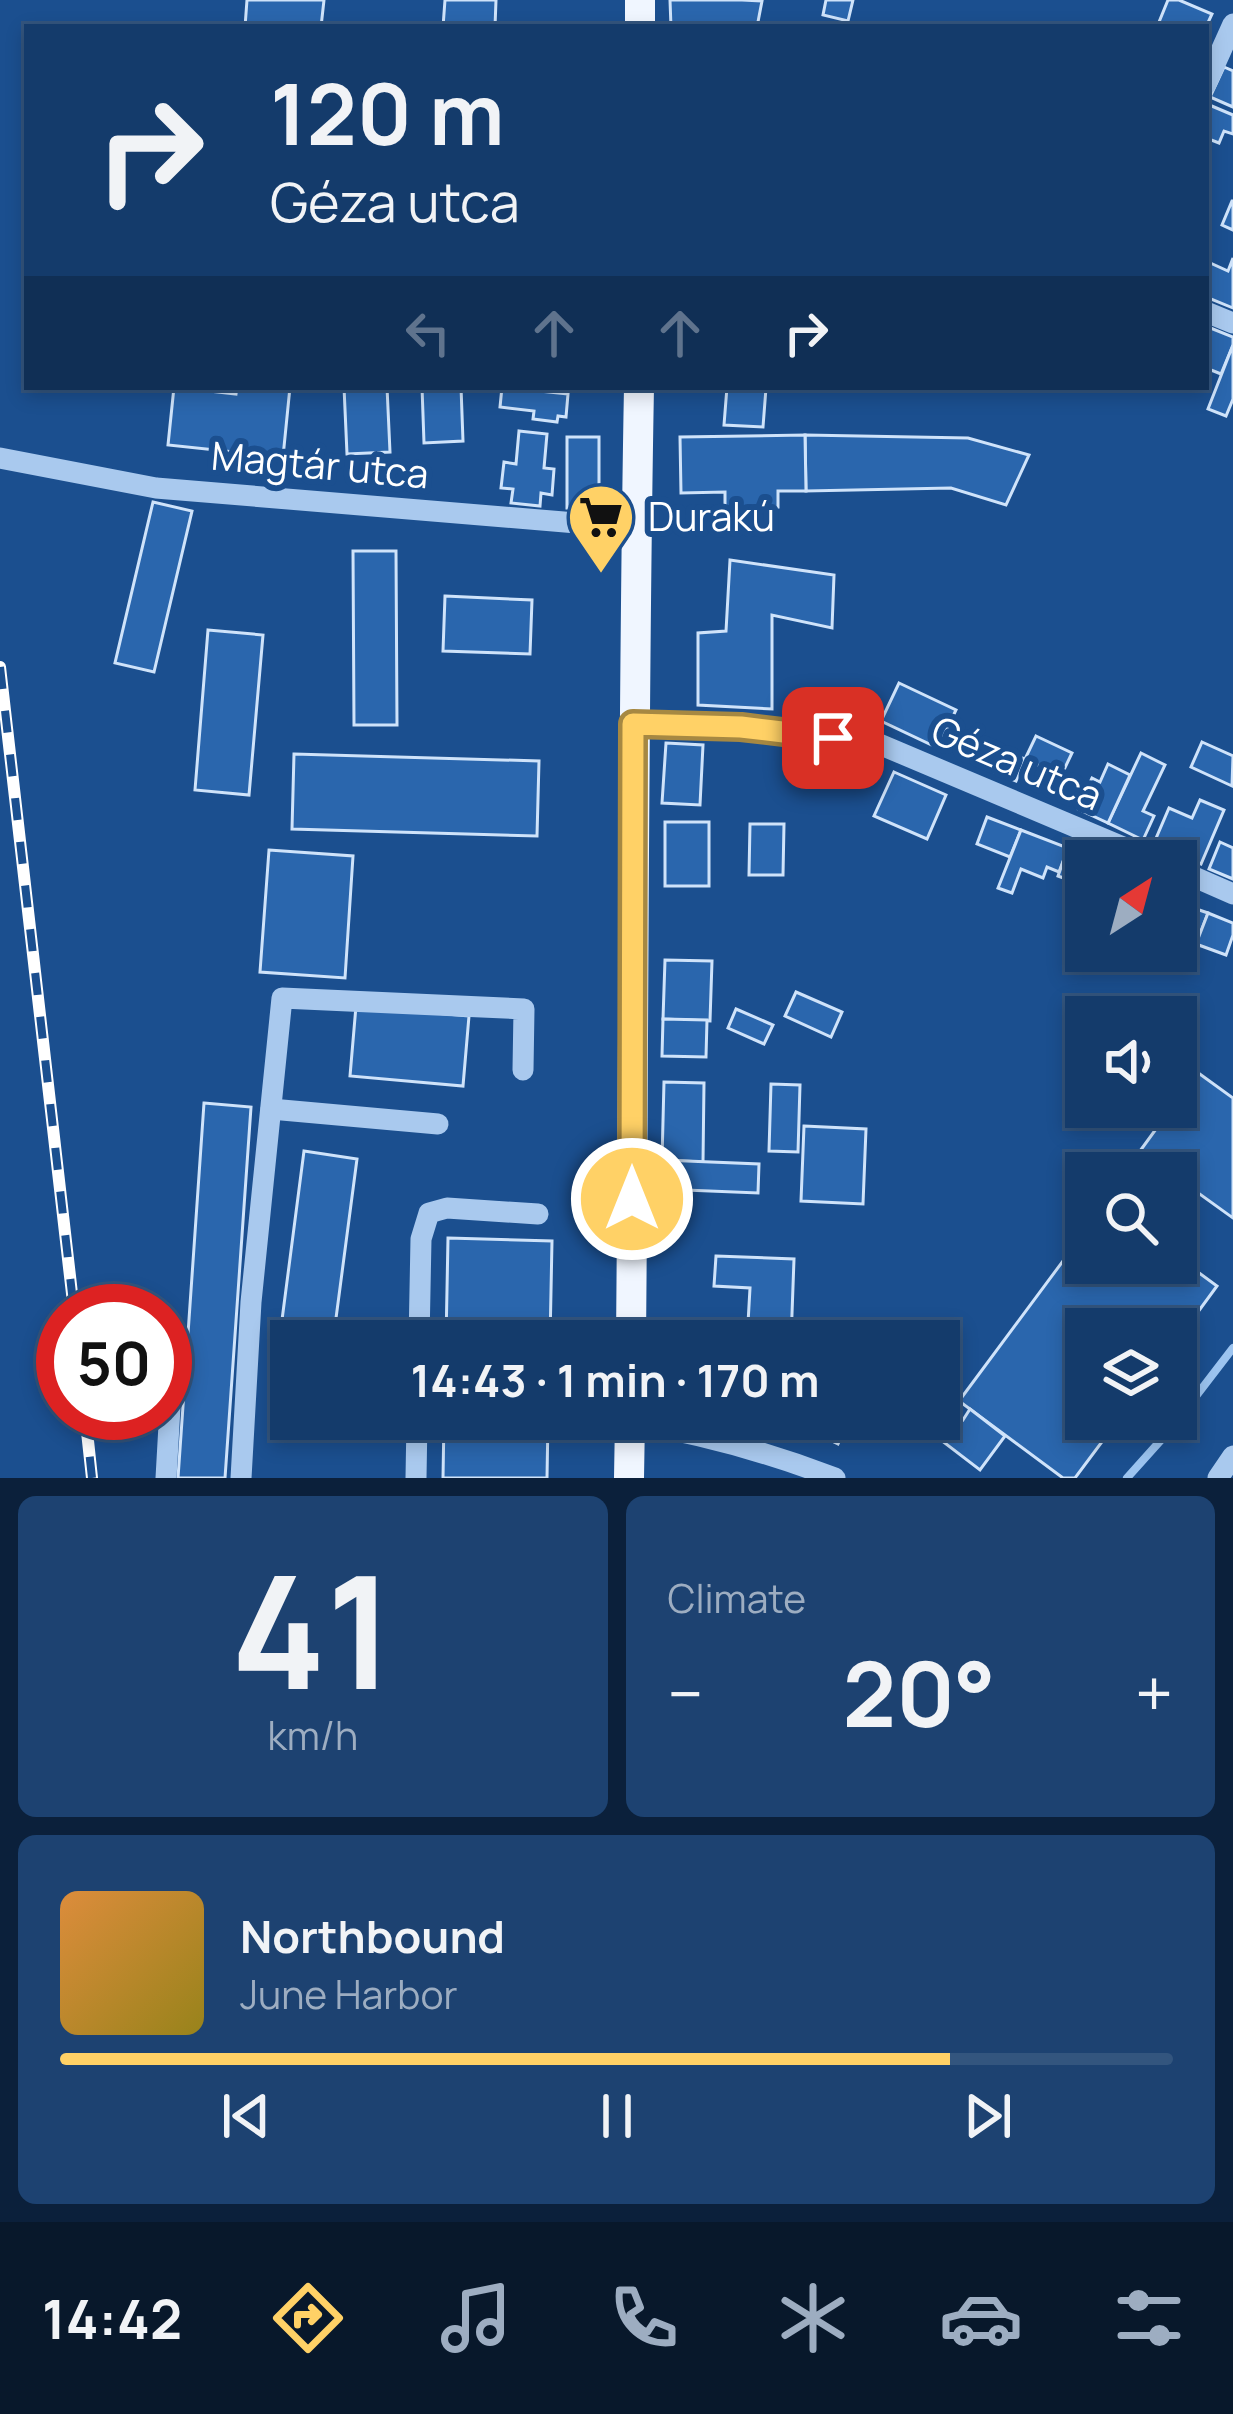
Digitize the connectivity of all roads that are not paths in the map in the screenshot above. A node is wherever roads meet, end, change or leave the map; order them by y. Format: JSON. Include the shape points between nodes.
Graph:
{"nodes":[{"id":1,"x":1233,"y":24,"type":"edge"},
{"id":2,"x":1209,"y":77,"type":"edge"},
{"id":3,"x":639,"y":390,"type":"edge"},
{"id":4,"x":0,"y":458,"type":"edge"},
{"id":5,"x":637,"y":529,"type":"junction"},
{"id":6,"x":633,"y":724,"type":"junction"},
{"id":7,"x":1106,"y":840,"type":"edge"},
{"id":8,"x":1197,"y":878,"type":"edge"},
{"id":9,"x":1233,"y":893,"type":"edge"},
{"id":10,"x":523,"y":1070,"type":"dead end"},
{"id":11,"x":271,"y":1109,"type":"junction"},
{"id":12,"x":438,"y":1124,"type":"dead end"},
{"id":13,"x":538,"y":1214,"type":"dead end"},
{"id":14,"x":419,"y":1320,"type":"edge"},
{"id":15,"x":631,"y":1320,"type":"edge"},
{"id":16,"x":168,"y":1440,"type":"edge"},
{"id":17,"x":417,"y":1440,"type":"edge"},
{"id":18,"x":630,"y":1440,"type":"edge"},
{"id":19,"x":719,"y":1440,"type":"edge"},
{"id":20,"x":1233,"y":1456,"type":"edge"},
{"id":21,"x":166,"y":1478,"type":"edge"},
{"id":22,"x":241,"y":1478,"type":"edge"},
{"id":23,"x":416,"y":1478,"type":"edge"},
{"id":24,"x":629,"y":1478,"type":"edge"},
{"id":25,"x":836,"y":1478,"type":"edge"},
{"id":26,"x":1218,"y":1478,"type":"edge"}],
"edges":[{"from":1,"to":2,"type":"street"},
{"from":3,"to":5,"type":"main road"},
{"from":4,"to":5,"type":"street","name":"Magtár utca","via":[[156,488]]},
{"from":5,"to":6,"type":"main road"},
{"from":6,"to":7,"type":"street","name":"Géza utca","via":[[879,744]]},
{"from":6,"to":15,"type":"main road"},
{"from":8,"to":9,"type":"street"},
{"from":10,"to":11,"type":"street","via":[[524,1009],[282,998]]},
{"from":11,"to":12,"type":"street"},
{"from":11,"to":22,"type":"street"},
{"from":13,"to":14,"type":"street","via":[[429,1214]]},
{"from":16,"to":21,"type":"street"},
{"from":17,"to":23,"type":"street"},
{"from":18,"to":24,"type":"main road"},
{"from":19,"to":25,"type":"street"},
{"from":20,"to":26,"type":"street"}]}
